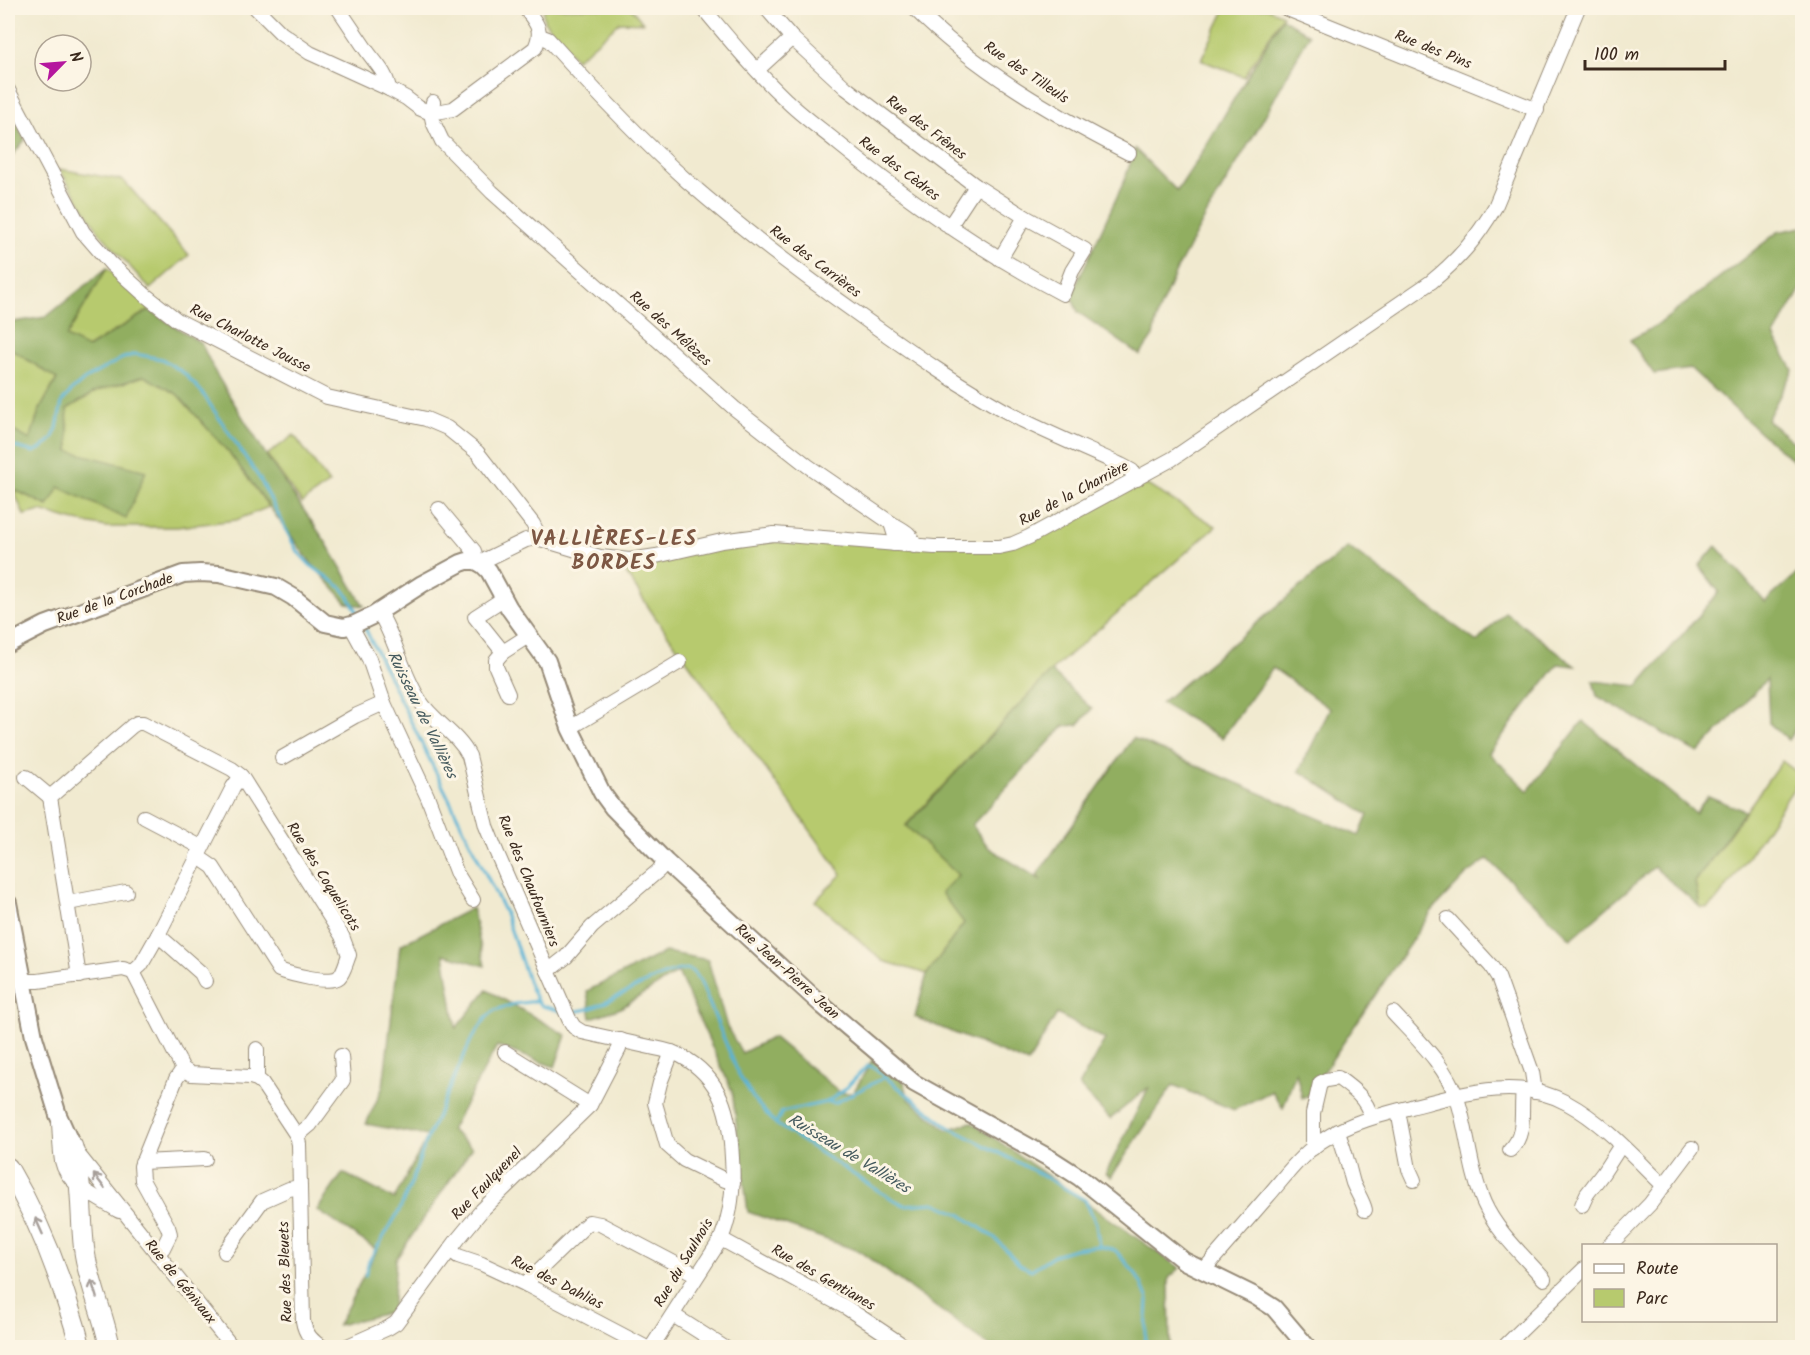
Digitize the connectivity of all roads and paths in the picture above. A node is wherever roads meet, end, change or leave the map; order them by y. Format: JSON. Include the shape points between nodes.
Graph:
{"nodes":[{"id":1,"x":256,"y":8,"type":"edge"},
{"id":2,"x":338,"y":8,"type":"edge"},
{"id":3,"x":525,"y":8,"type":"edge"},
{"id":4,"x":703,"y":8,"type":"edge"},
{"id":5,"x":766,"y":8,"type":"edge"},
{"id":6,"x":914,"y":8,"type":"edge"},
{"id":7,"x":1285,"y":8,"type":"edge"},
{"id":8,"x":1578,"y":8,"type":"edge"},
{"id":9,"x":540,"y":36,"type":"junction"},
{"id":10,"x":792,"y":38,"type":"junction"},
{"id":11,"x":366,"y":50,"type":"junction"},
{"id":12,"x":757,"y":70,"type":"junction"},
{"id":13,"x":348,"y":72,"type":"junction"},
{"id":14,"x":368,"y":80,"type":"junction"},
{"id":15,"x":389,"y":89,"type":"junction"},
{"id":16,"x":8,"y":90,"type":"edge"},
{"id":17,"x":437,"y":107,"type":"junction"},
{"id":18,"x":1537,"y":110,"type":"junction"},
{"id":19,"x":1129,"y":153,"type":"dead end"},
{"id":20,"x":976,"y":186,"type":"junction"},
{"id":21,"x":1025,"y":218,"type":"junction"},
{"id":22,"x":950,"y":227,"type":"junction"},
{"id":23,"x":1085,"y":250,"type":"joint"},
{"id":24,"x":1000,"y":259,"type":"junction"},
{"id":25,"x":1137,"y":479,"type":"junction"},
{"id":26,"x":439,"y":509,"type":"dead end"},
{"id":27,"x":891,"y":523,"type":"junction"},
{"id":28,"x":537,"y":538,"type":"junction"},
{"id":29,"x":894,"y":544,"type":"junction"},
{"id":30,"x":914,"y":546,"type":"junction"},
{"id":31,"x":479,"y":563,"type":"junction"},
{"id":32,"x":503,"y":599,"type":"junction"},
{"id":33,"x":376,"y":614,"type":"junction"},
{"id":34,"x":353,"y":625,"type":"junction"},
{"id":35,"x":528,"y":636,"type":"junction"},
{"id":36,"x":8,"y":644,"type":"edge"},
{"id":37,"x":503,"y":652,"type":"junction"},
{"id":38,"x":680,"y":662,"type":"dead end"},
{"id":39,"x":508,"y":694,"type":"dead end"},
{"id":40,"x":384,"y":703,"type":"junction"},
{"id":41,"x":570,"y":728,"type":"junction"},
{"id":42,"x":282,"y":758,"type":"dead end"},
{"id":43,"x":241,"y":776,"type":"junction"},
{"id":44,"x":27,"y":777,"type":"dead end"},
{"id":45,"x":50,"y":797,"type":"junction"},
{"id":46,"x":144,"y":817,"type":"dead end"},
{"id":47,"x":199,"y":852,"type":"junction"},
{"id":48,"x":666,"y":862,"type":"junction"},
{"id":49,"x":126,"y":892,"type":"dead end"},
{"id":50,"x":473,"y":900,"type":"dead end"},
{"id":51,"x":8,"y":903,"type":"edge"},
{"id":52,"x":68,"y":903,"type":"junction"},
{"id":53,"x":1448,"y":919,"type":"dead end"},
{"id":54,"x":158,"y":934,"type":"junction"},
{"id":55,"x":548,"y":971,"type":"junction"},
{"id":56,"x":133,"y":972,"type":"junction"},
{"id":57,"x":15,"y":976,"type":"edge"},
{"id":58,"x":79,"y":976,"type":"junction"},
{"id":59,"x":205,"y":981,"type":"dead end"},
{"id":60,"x":1393,"y":1013,"type":"dead end"},
{"id":61,"x":621,"y":1040,"type":"junction"},
{"id":62,"x":257,"y":1049,"type":"dead end"},
{"id":63,"x":505,"y":1052,"type":"dead end"},
{"id":64,"x":672,"y":1052,"type":"junction"},
{"id":65,"x":341,"y":1056,"type":"dead end"},
{"id":66,"x":183,"y":1069,"type":"junction"},
{"id":67,"x":257,"y":1079,"type":"junction"},
{"id":68,"x":1529,"y":1091,"type":"junction"},
{"id":69,"x":1455,"y":1095,"type":"junction"},
{"id":70,"x":590,"y":1105,"type":"junction"},
{"id":71,"x":1398,"y":1111,"type":"junction"},
{"id":72,"x":58,"y":1115,"type":"junction"},
{"id":73,"x":1371,"y":1117,"type":"junction"},
{"id":74,"x":1337,"y":1131,"type":"junction"},
{"id":75,"x":297,"y":1136,"type":"junction"},
{"id":76,"x":1621,"y":1145,"type":"junction"},
{"id":77,"x":72,"y":1146,"type":"junction"},
{"id":78,"x":1313,"y":1148,"type":"junction"},
{"id":79,"x":1692,"y":1148,"type":"dead end"},
{"id":80,"x":1510,"y":1150,"type":"dead end"},
{"id":81,"x":205,"y":1159,"type":"dead end"},
{"id":82,"x":142,"y":1162,"type":"junction"},
{"id":83,"x":8,"y":1168,"type":"edge"},
{"id":84,"x":1414,"y":1180,"type":"dead end"},
{"id":85,"x":733,"y":1182,"type":"junction"},
{"id":86,"x":1664,"y":1186,"type":"junction"},
{"id":87,"x":81,"y":1187,"type":"junction"},
{"id":88,"x":300,"y":1187,"type":"junction"},
{"id":89,"x":1582,"y":1205,"type":"dead end"},
{"id":90,"x":1365,"y":1210,"type":"dead end"},
{"id":91,"x":128,"y":1217,"type":"junction"},
{"id":92,"x":721,"y":1239,"type":"junction"},
{"id":93,"x":1610,"y":1244,"type":"edge"},
{"id":94,"x":450,"y":1250,"type":"junction"},
{"id":95,"x":225,"y":1252,"type":"dead end"},
{"id":96,"x":157,"y":1254,"type":"junction"},
{"id":97,"x":1582,"y":1271,"type":"edge"},
{"id":98,"x":1205,"y":1272,"type":"junction"},
{"id":99,"x":697,"y":1275,"type":"junction"},
{"id":100,"x":1544,"y":1279,"type":"dead end"},
{"id":101,"x":61,"y":1280,"type":"junction"},
{"id":102,"x":526,"y":1285,"type":"junction"},
{"id":103,"x":673,"y":1315,"type":"junction"},
{"id":104,"x":80,"y":1347,"type":"edge"},
{"id":105,"x":88,"y":1347,"type":"edge"},
{"id":106,"x":110,"y":1347,"type":"edge"},
{"id":107,"x":232,"y":1347,"type":"edge"},
{"id":108,"x":324,"y":1347,"type":"edge"},
{"id":109,"x":343,"y":1347,"type":"edge"},
{"id":110,"x":649,"y":1347,"type":"edge"},
{"id":111,"x":725,"y":1347,"type":"edge"},
{"id":112,"x":907,"y":1347,"type":"edge"},
{"id":113,"x":1308,"y":1347,"type":"edge"},
{"id":114,"x":1503,"y":1347,"type":"edge"}],
"edges":[{"from":1,"to":13,"type":"street","via":[[296,45]]},
{"from":2,"to":11,"type":"street"},
{"from":3,"to":9,"type":"street","name":"Rue des Carrières"},
{"from":4,"to":12,"type":"street","name":"Rue des Cèdres"},
{"from":5,"to":10,"type":"street","name":"Rue des Frênes"},
{"from":6,"to":19,"type":"street","name":"Rue des Tilleuls","via":[[1010,85]]},
{"from":7,"to":18,"type":"street","name":"Rue des Pins"},
{"from":8,"to":18,"type":"street","name":"Rue de la Charrière"},
{"from":9,"to":17,"type":"street","via":[[535,48],[453,109]]},
{"from":9,"to":25,"type":"street","name":"Rue des Carrières","via":[[548,39],[686,180],[817,285],[962,386],[1127,468]]},
{"from":10,"to":12,"type":"street"},
{"from":10,"to":20,"type":"street","name":"Rue des Frênes","via":[[846,88]]},
{"from":11,"to":13,"type":"street","via":[[360,65]]},
{"from":11,"to":14,"type":"street"},
{"from":11,"to":15,"type":"street","via":[[388,80]]},
{"from":12,"to":22,"type":"street","name":"Rue des Cèdres","via":[[786,100],[882,179]]},
{"from":13,"to":14,"type":"street"},
{"from":14,"to":15,"type":"street"},
{"from":15,"to":17,"type":"street","via":[[419,108]]},
{"from":16,"to":28,"type":"street","name":"Rue Charlotte Jousse","via":[[83,232],[144,294],[177,320],[327,397],[426,419],[447,428],[477,452],[498,477],[533,524]]},
{"from":17,"to":27,"type":"street","name":"Rue des Mélèzes","via":[[442,141],[492,192],[734,408],[808,466]]},
{"from":18,"to":25,"type":"street","name":"Rue de la Charrière","via":[[1496,207],[1481,232],[1449,267],[1212,433]]},
{"from":20,"to":21,"type":"street","name":"Rue des Frênes"},
{"from":20,"to":22,"type":"street"},
{"from":21,"to":23,"type":"street","name":"Rue des Frênes"},
{"from":21,"to":24,"type":"street"},
{"from":22,"to":24,"type":"street","name":"Rue des Cèdres"},
{"from":23,"to":24,"type":"street","name":"Rue des Cèdres","via":[[1064,294]]},
{"from":25,"to":30,"type":"street","name":"Rue de la Charrière","via":[[1013,544]]},
{"from":26,"to":31,"type":"street","via":[[474,551]]},
{"from":27,"to":29,"type":"street"},
{"from":27,"to":30,"type":"street","name":"Rue des Mélèzes","via":[[912,537]]},
{"from":28,"to":29,"type":"street","name":"Rue de la Charrière","via":[[622,560],[774,534]]},
{"from":28,"to":31,"type":"street"},
{"from":29,"to":30,"type":"street","name":"Rue de la Charrière"},
{"from":31,"to":32,"type":"main road","name":"Rue Jean-Pierre Jean","via":[[489,571]]},
{"from":31,"to":33,"type":"main road","via":[[468,561],[441,573]]},
{"from":32,"to":35,"type":"main road","name":"Rue Jean-Pierre Jean"},
{"from":32,"to":37,"type":"street","via":[[475,617]]},
{"from":33,"to":34,"type":"main road"},
{"from":33,"to":55,"type":"street","name":"Rue des Chaufourniers","via":[[420,701],[469,756],[486,826]]},
{"from":34,"to":36,"type":"main road","name":"Rue de la Corchade","via":[[325,623],[276,586],[219,574],[192,573],[53,621]]},
{"from":34,"to":40,"type":"street"},
{"from":35,"to":37,"type":"street"},
{"from":35,"to":41,"type":"main road","name":"Rue Jean-Pierre Jean","via":[[547,661]]},
{"from":37,"to":39,"type":"street","via":[[495,663]]},
{"from":38,"to":41,"type":"street"},
{"from":40,"to":42,"type":"street"},
{"from":40,"to":50,"type":"street","via":[[428,798],[457,874]]},
{"from":41,"to":48,"type":"main road","name":"Rue Jean-Pierre Jean","via":[[607,801]]},
{"from":43,"to":45,"type":"street","via":[[137,723]]},
{"from":43,"to":47,"type":"street"},
{"from":43,"to":47,"type":"street","name":"Rue des Coquelicots","via":[[342,936],[349,955],[342,974],[326,981],[279,970],[213,867]]},
{"from":44,"to":45,"type":"street"},
{"from":45,"to":52,"type":"street"},
{"from":46,"to":47,"type":"street","name":"Rue des Coquelicots"},
{"from":47,"to":54,"type":"street"},
{"from":48,"to":55,"type":"street"},
{"from":48,"to":98,"type":"main road","name":"Rue Jean-Pierre Jean","via":[[914,1083],[1079,1177],[1184,1261]]},
{"from":49,"to":52,"type":"street"},
{"from":51,"to":57,"type":"main road","name":"Rue de Génivaux"},
{"from":52,"to":58,"type":"street"},
{"from":53,"to":68,"type":"street","via":[[1498,977],[1533,1072]]},
{"from":54,"to":56,"type":"street"},
{"from":54,"to":59,"type":"street"},
{"from":55,"to":61,"type":"street","name":"Rue des Chaufourniers","via":[[574,1027]]},
{"from":56,"to":58,"type":"street","via":[[123,969]]},
{"from":56,"to":66,"type":"street"},
{"from":57,"to":58,"type":"street","via":[[29,981]]},
{"from":57,"to":72,"type":"main road","name":"Rue de Génivaux"},
{"from":60,"to":69,"type":"street","via":[[1438,1062]]},
{"from":61,"to":64,"type":"street","name":"Rue du Saulnois"},
{"from":61,"to":70,"type":"street","name":"Rue Faulquenel"},
{"from":62,"to":67,"type":"street"},
{"from":63,"to":70,"type":"street"},
{"from":64,"to":85,"type":"street","name":"Rue du Saulnois","via":[[697,1066],[719,1094],[728,1115]]},
{"from":64,"to":85,"type":"street","via":[[655,1103],[667,1145],[684,1160]]},
{"from":65,"to":75,"type":"street","via":[[343,1080],[310,1125]]},
{"from":66,"to":67,"type":"street","via":[[191,1074]]},
{"from":66,"to":82,"type":"street"},
{"from":67,"to":75,"type":"street","name":"Rue des Bleuets"},
{"from":68,"to":69,"type":"street","via":[[1491,1089]]},
{"from":68,"to":76,"type":"street","via":[[1572,1106]]},
{"from":68,"to":80,"type":"street","via":[[1521,1131]]},
{"from":69,"to":71,"type":"street"},
{"from":69,"to":100,"type":"street","via":[[1484,1203],[1503,1233]]},
{"from":70,"to":94,"type":"street","name":"Rue Faulquenel","via":[[482,1210]]},
{"from":71,"to":73,"type":"street"},
{"from":71,"to":84,"type":"street"},
{"from":72,"to":77,"type":"main road","name":"Rue de Génivaux"},
{"from":72,"to":87,"type":"street","name":"Rue de Génivaux","via":[[63,1166]]},
{"from":73,"to":74,"type":"street"},
{"from":73,"to":78,"type":"street","via":[[1368,1106],[1338,1078],[1320,1083],[1313,1113]]},
{"from":74,"to":78,"type":"street"},
{"from":74,"to":90,"type":"street"},
{"from":75,"to":88,"type":"street","name":"Rue des Bleuets"},
{"from":76,"to":86,"type":"street"},
{"from":76,"to":89,"type":"street"},
{"from":77,"to":87,"type":"highway"},
{"from":91,"to":77,"type":"street","name":"Rue de Génivaux","one_way":true},
{"from":78,"to":98,"type":"street"},
{"from":79,"to":86,"type":"street"},
{"from":81,"to":82,"type":"street"},
{"from":82,"to":96,"type":"street","via":[[142,1180],[170,1234]]},
{"from":101,"to":83,"type":"highway","one_way":true},
{"from":85,"to":92,"type":"street","name":"Rue du Saulnois","via":[[731,1208]]},
{"from":86,"to":93,"type":"street"},
{"from":87,"to":91,"type":"street","name":"Rue de Génivaux"},
{"from":106,"to":87,"type":"highway","one_way":true,"via":[[84,1249]]},
{"from":88,"to":95,"type":"street","via":[[261,1201]]},
{"from":88,"to":108,"type":"street","name":"Rue des Bleuets","via":[[303,1322],[308,1336]]},
{"from":91,"to":96,"type":"street","name":"Rue de Génivaux"},
{"from":92,"to":99,"type":"street","name":"Rue du Saulnois"},
{"from":92,"to":112,"type":"street","name":"Rue des Gentianes","via":[[847,1308]]},
{"from":94,"to":102,"type":"street","name":"Rue des Dahlias"},
{"from":94,"to":109,"type":"street","name":"Rue Faulquenel","via":[[396,1323]]},
{"from":96,"to":107,"type":"street","name":"Rue de Génivaux"},
{"from":97,"to":114,"type":"street"},
{"from":98,"to":113,"type":"main road","name":"Rue Jean-Pierre Jean","via":[[1274,1308]]},
{"from":99,"to":102,"type":"street","via":[[590,1222]]},
{"from":99,"to":103,"type":"street","name":"Rue du Saulnois"},
{"from":101,"to":104,"type":"highway"},
{"from":101,"to":105,"type":"highway"},
{"from":102,"to":110,"type":"street","name":"Rue des Dahlias"},
{"from":103,"to":110,"type":"street","name":"Rue du Saulnois"},
{"from":103,"to":111,"type":"street"}]}
